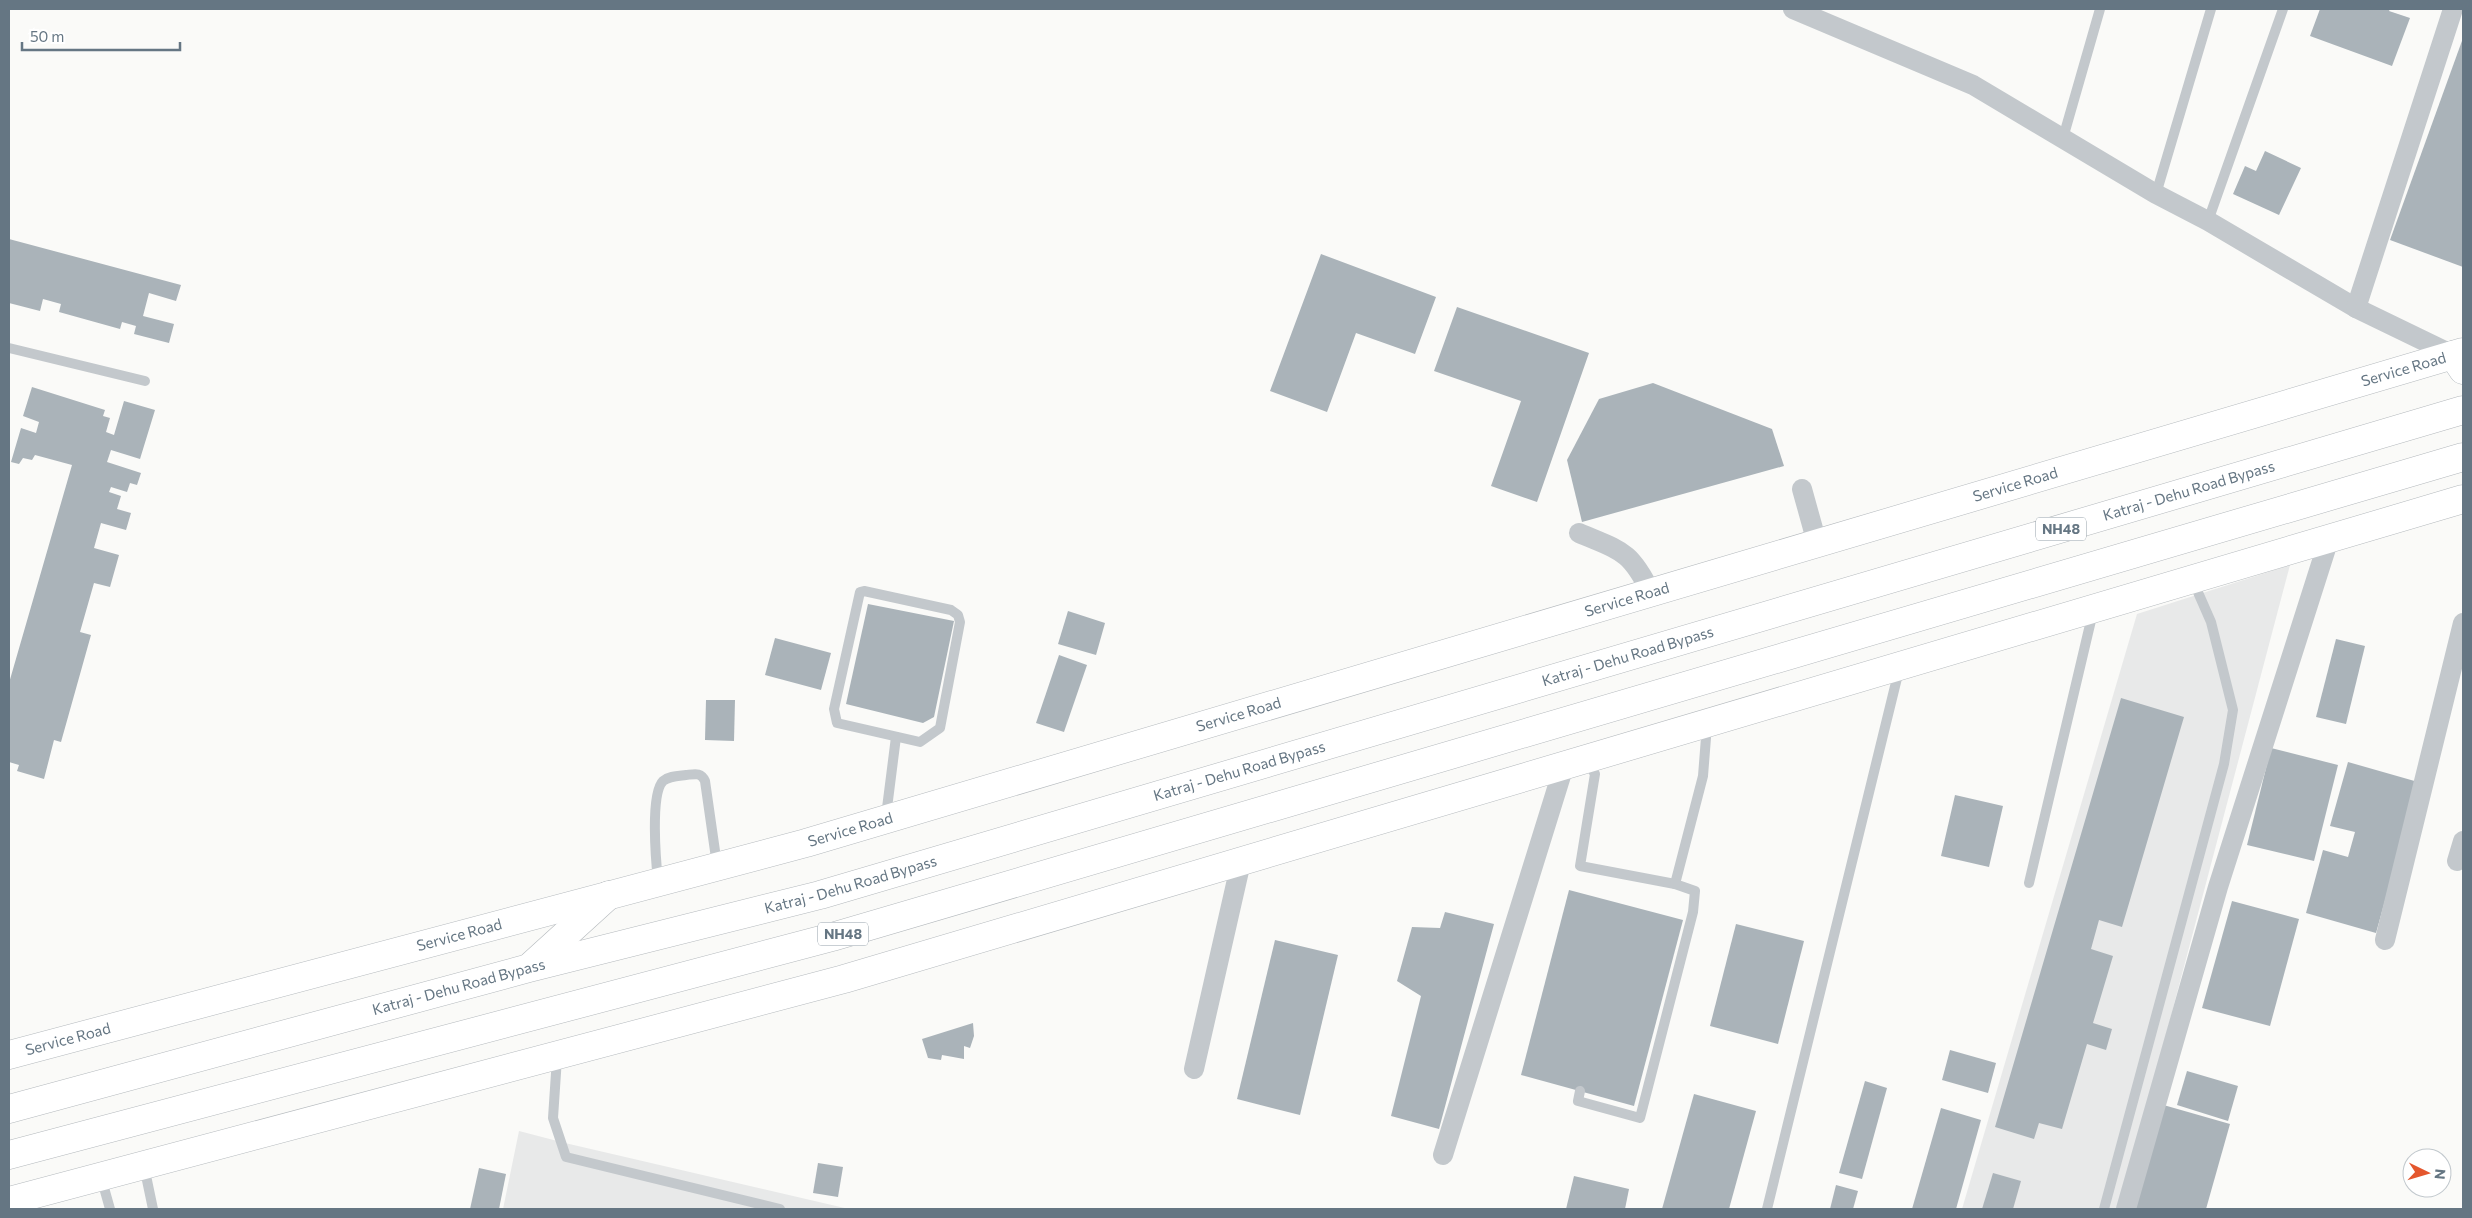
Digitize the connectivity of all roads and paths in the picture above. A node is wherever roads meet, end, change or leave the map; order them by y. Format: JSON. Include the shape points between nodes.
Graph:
{"nodes":[{"id":1,"x":1793,"y":9,"type":"edge"},
{"id":2,"x":2100,"y":9,"type":"edge"},
{"id":3,"x":2211,"y":9,"type":"edge"},
{"id":4,"x":2283,"y":9,"type":"edge"},
{"id":5,"x":2453,"y":9,"type":"edge"},
{"id":6,"x":2063,"y":138,"type":"junction"},
{"id":7,"x":2156,"y":194,"type":"junction"},
{"id":8,"x":2208,"y":221,"type":"junction"},
{"id":9,"x":2356,"y":308,"type":"junction"},
{"id":10,"x":9,"y":348,"type":"edge"},
{"id":11,"x":2460,"y":359,"type":"edge"},
{"id":12,"x":144,"y":381,"type":"dead end"},
{"id":13,"x":2461,"y":411,"type":"edge"},
{"id":14,"x":2463,"y":457,"type":"edge"},
{"id":15,"x":1802,"y":489,"type":"dead end"},
{"id":16,"x":2463,"y":499,"type":"edge"},
{"id":17,"x":1579,"y":533,"type":"dead end"},
{"id":18,"x":2329,"y":539,"type":"junction"},
{"id":19,"x":1817,"y":543,"type":"junction"},
{"id":20,"x":2193,"y":580,"type":"junction"},
{"id":21,"x":1651,"y":592,"type":"junction"},
{"id":22,"x":2094,"y":609,"type":"junction"},
{"id":23,"x":2463,"y":623,"type":"edge"},
{"id":24,"x":1900,"y":666,"type":"junction"},
{"id":25,"x":1707,"y":724,"type":"junction"},
{"id":26,"x":896,"y":737,"type":"junction"},
{"id":27,"x":1575,"y":763,"type":"junction"},
{"id":28,"x":885,"y":820,"type":"junction"},
{"id":29,"x":2463,"y":841,"type":"edge"},
{"id":30,"x":2457,"y":861,"type":"dead end"},
{"id":31,"x":1241,"y":862,"type":"junction"},
{"id":32,"x":717,"y":866,"type":"junction"},
{"id":33,"x":658,"y":882,"type":"junction"},
{"id":34,"x":2029,"y":882,"type":"dead end"},
{"id":35,"x":1675,"y":884,"type":"junction"},
{"id":36,"x":609,"y":895,"type":"junction"},
{"id":37,"x":2385,"y":940,"type":"dead end"},
{"id":38,"x":529,"y":968,"type":"junction"},
{"id":39,"x":9,"y":1055,"type":"edge"},
{"id":40,"x":557,"y":1055,"type":"junction"},
{"id":41,"x":1194,"y":1069,"type":"dead end"},
{"id":42,"x":1580,"y":1091,"type":"dead end"},
{"id":43,"x":9,"y":1109,"type":"edge"},
{"id":44,"x":9,"y":1155,"type":"edge"},
{"id":45,"x":1443,"y":1156,"type":"dead end"},
{"id":46,"x":143,"y":1165,"type":"junction"},
{"id":47,"x":100,"y":1177,"type":"junction"},
{"id":48,"x":9,"y":1201,"type":"edge"},
{"id":49,"x":110,"y":1209,"type":"edge"},
{"id":50,"x":153,"y":1209,"type":"edge"},
{"id":51,"x":780,"y":1209,"type":"edge"},
{"id":52,"x":1767,"y":1209,"type":"edge"},
{"id":53,"x":2104,"y":1209,"type":"edge"},
{"id":54,"x":2126,"y":1209,"type":"edge"}],
"edges":[{"from":1,"to":6,"type":"street","via":[[1973,85]]},
{"from":2,"to":6,"type":"lane"},
{"from":3,"to":7,"type":"lane"},
{"from":4,"to":8,"type":"lane"},
{"from":5,"to":9,"type":"street"},
{"from":6,"to":7,"type":"street"},
{"from":7,"to":8,"type":"street"},
{"from":8,"to":9,"type":"street"},
{"from":9,"to":11,"type":"street"},
{"from":10,"to":12,"type":"lane"},
{"from":11,"to":19,"type":"main road","name":"Service Road"},
{"from":13,"to":38,"type":"main road","name":"Katraj - Dehu Road Bypass","number":"NH48","via":[[820,895]]},
{"from":14,"to":44,"type":"main road","number":"NH48","via":[[832,937]]},
{"from":15,"to":19,"type":"street"},
{"from":16,"to":18,"type":"main road"},
{"from":17,"to":21,"type":"street","via":[[1629,557],[1638,566]]},
{"from":18,"to":20,"type":"main road"},
{"from":18,"to":54,"type":"street","via":[[2218,887]]},
{"from":19,"to":21,"type":"main road","name":"Service Road"},
{"from":20,"to":22,"type":"main road"},
{"from":20,"to":53,"type":"lane","via":[[2211,622],[2233,710],[2224,764]]},
{"from":21,"to":28,"type":"main road","name":"Service Road"},
{"from":22,"to":24,"type":"main road"},
{"from":22,"to":34,"type":"lane"},
{"from":23,"to":37,"type":"street"},
{"from":24,"to":25,"type":"main road"},
{"from":24,"to":52,"type":"lane"},
{"from":25,"to":27,"type":"main road"},
{"from":25,"to":35,"type":"lane","via":[[1703,776]]},
{"from":26,"to":26,"type":"lane","via":[[920,742],[940,728],[960,622],[958,614],[951,610],[864,591],[860,592],[834,717],[837,723]]},
{"from":26,"to":28,"type":"lane"},
{"from":27,"to":31,"type":"main road"},
{"from":27,"to":35,"type":"lane","via":[[1596,774],[1580,866]]},
{"from":27,"to":45,"type":"street"},
{"from":28,"to":32,"type":"main road","name":"Service Road"},
{"from":29,"to":30,"type":"street"},
{"from":31,"to":40,"type":"main road","via":[[844,979]]},
{"from":31,"to":41,"type":"street"},
{"from":32,"to":33,"type":"main road","name":"Service Road"},
{"from":32,"to":33,"type":"lane","via":[[703,776],[668,778],[660,785],[657,800],[654,847]]},
{"from":33,"to":36,"type":"main road","name":"Service Road"},
{"from":35,"to":42,"type":"lane","via":[[1695,891],[1693,912],[1640,1118],[1578,1101]]},
{"from":36,"to":38,"type":"main road"},
{"from":36,"to":39,"type":"main road","name":"Service Road"},
{"from":38,"to":43,"type":"main road","name":"Katraj - Dehu Road Bypass","number":"NH48"},
{"from":40,"to":46,"type":"main road"},
{"from":40,"to":51,"type":"lane","via":[[553,1118],[566,1157]]},
{"from":46,"to":47,"type":"main road"},
{"from":46,"to":50,"type":"lane"},
{"from":47,"to":48,"type":"main road"},
{"from":47,"to":49,"type":"lane"}]}
